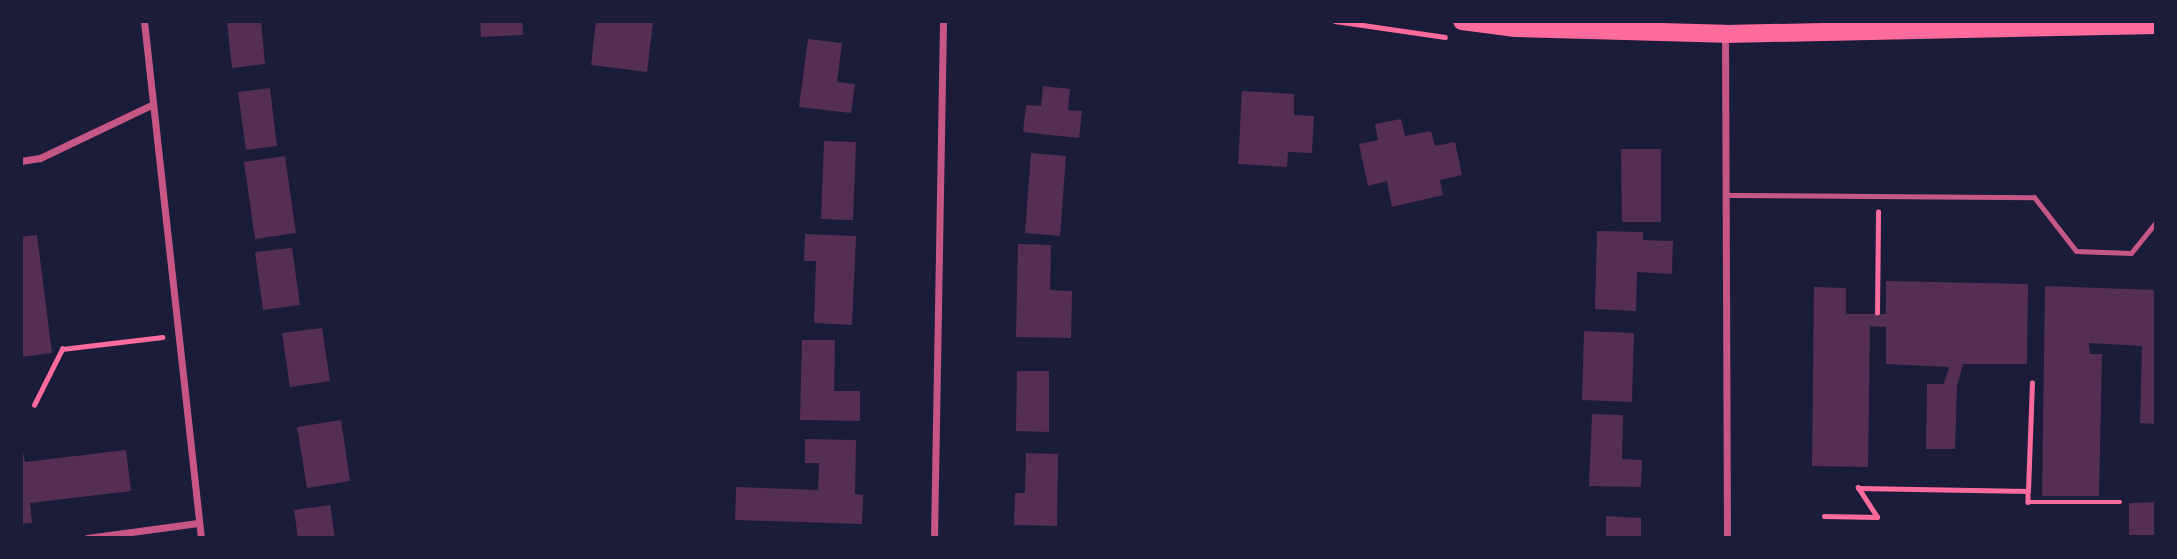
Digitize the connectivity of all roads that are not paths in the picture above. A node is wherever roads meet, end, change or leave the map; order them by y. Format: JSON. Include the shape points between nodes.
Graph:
{"nodes":[{"id":1,"x":144,"y":21,"type":"edge"},
{"id":2,"x":943,"y":21,"type":"edge"},
{"id":3,"x":1462,"y":21,"type":"edge"},
{"id":4,"x":2156,"y":25,"type":"edge"},
{"id":5,"x":1915,"y":26,"type":"edge"},
{"id":6,"x":1725,"y":34,"type":"junction"},
{"id":7,"x":151,"y":105,"type":"junction"},
{"id":8,"x":21,"y":161,"type":"edge"},
{"id":9,"x":1728,"y":195,"type":"junction"},
{"id":10,"x":2156,"y":222,"type":"edge"},
{"id":11,"x":198,"y":523,"type":"junction"},
{"id":12,"x":87,"y":538,"type":"edge"},
{"id":13,"x":201,"y":538,"type":"edge"},
{"id":14,"x":934,"y":538,"type":"edge"},
{"id":15,"x":1727,"y":538,"type":"edge"}],
"edges":[{"from":1,"to":7,"type":"street"},
{"from":2,"to":14,"type":"street"},
{"from":3,"to":6,"type":"main road","via":[[1516,29]]},
{"from":4,"to":5,"type":"main road"},
{"from":5,"to":6,"type":"main road"},
{"from":6,"to":9,"type":"street"},
{"from":7,"to":8,"type":"street","via":[[40,158]]},
{"from":7,"to":11,"type":"street"},
{"from":9,"to":10,"type":"lane","via":[[2034,197],[2076,251],[2131,253]]},
{"from":9,"to":15,"type":"street"},
{"from":11,"to":12,"type":"street"},
{"from":11,"to":13,"type":"street"}]}
